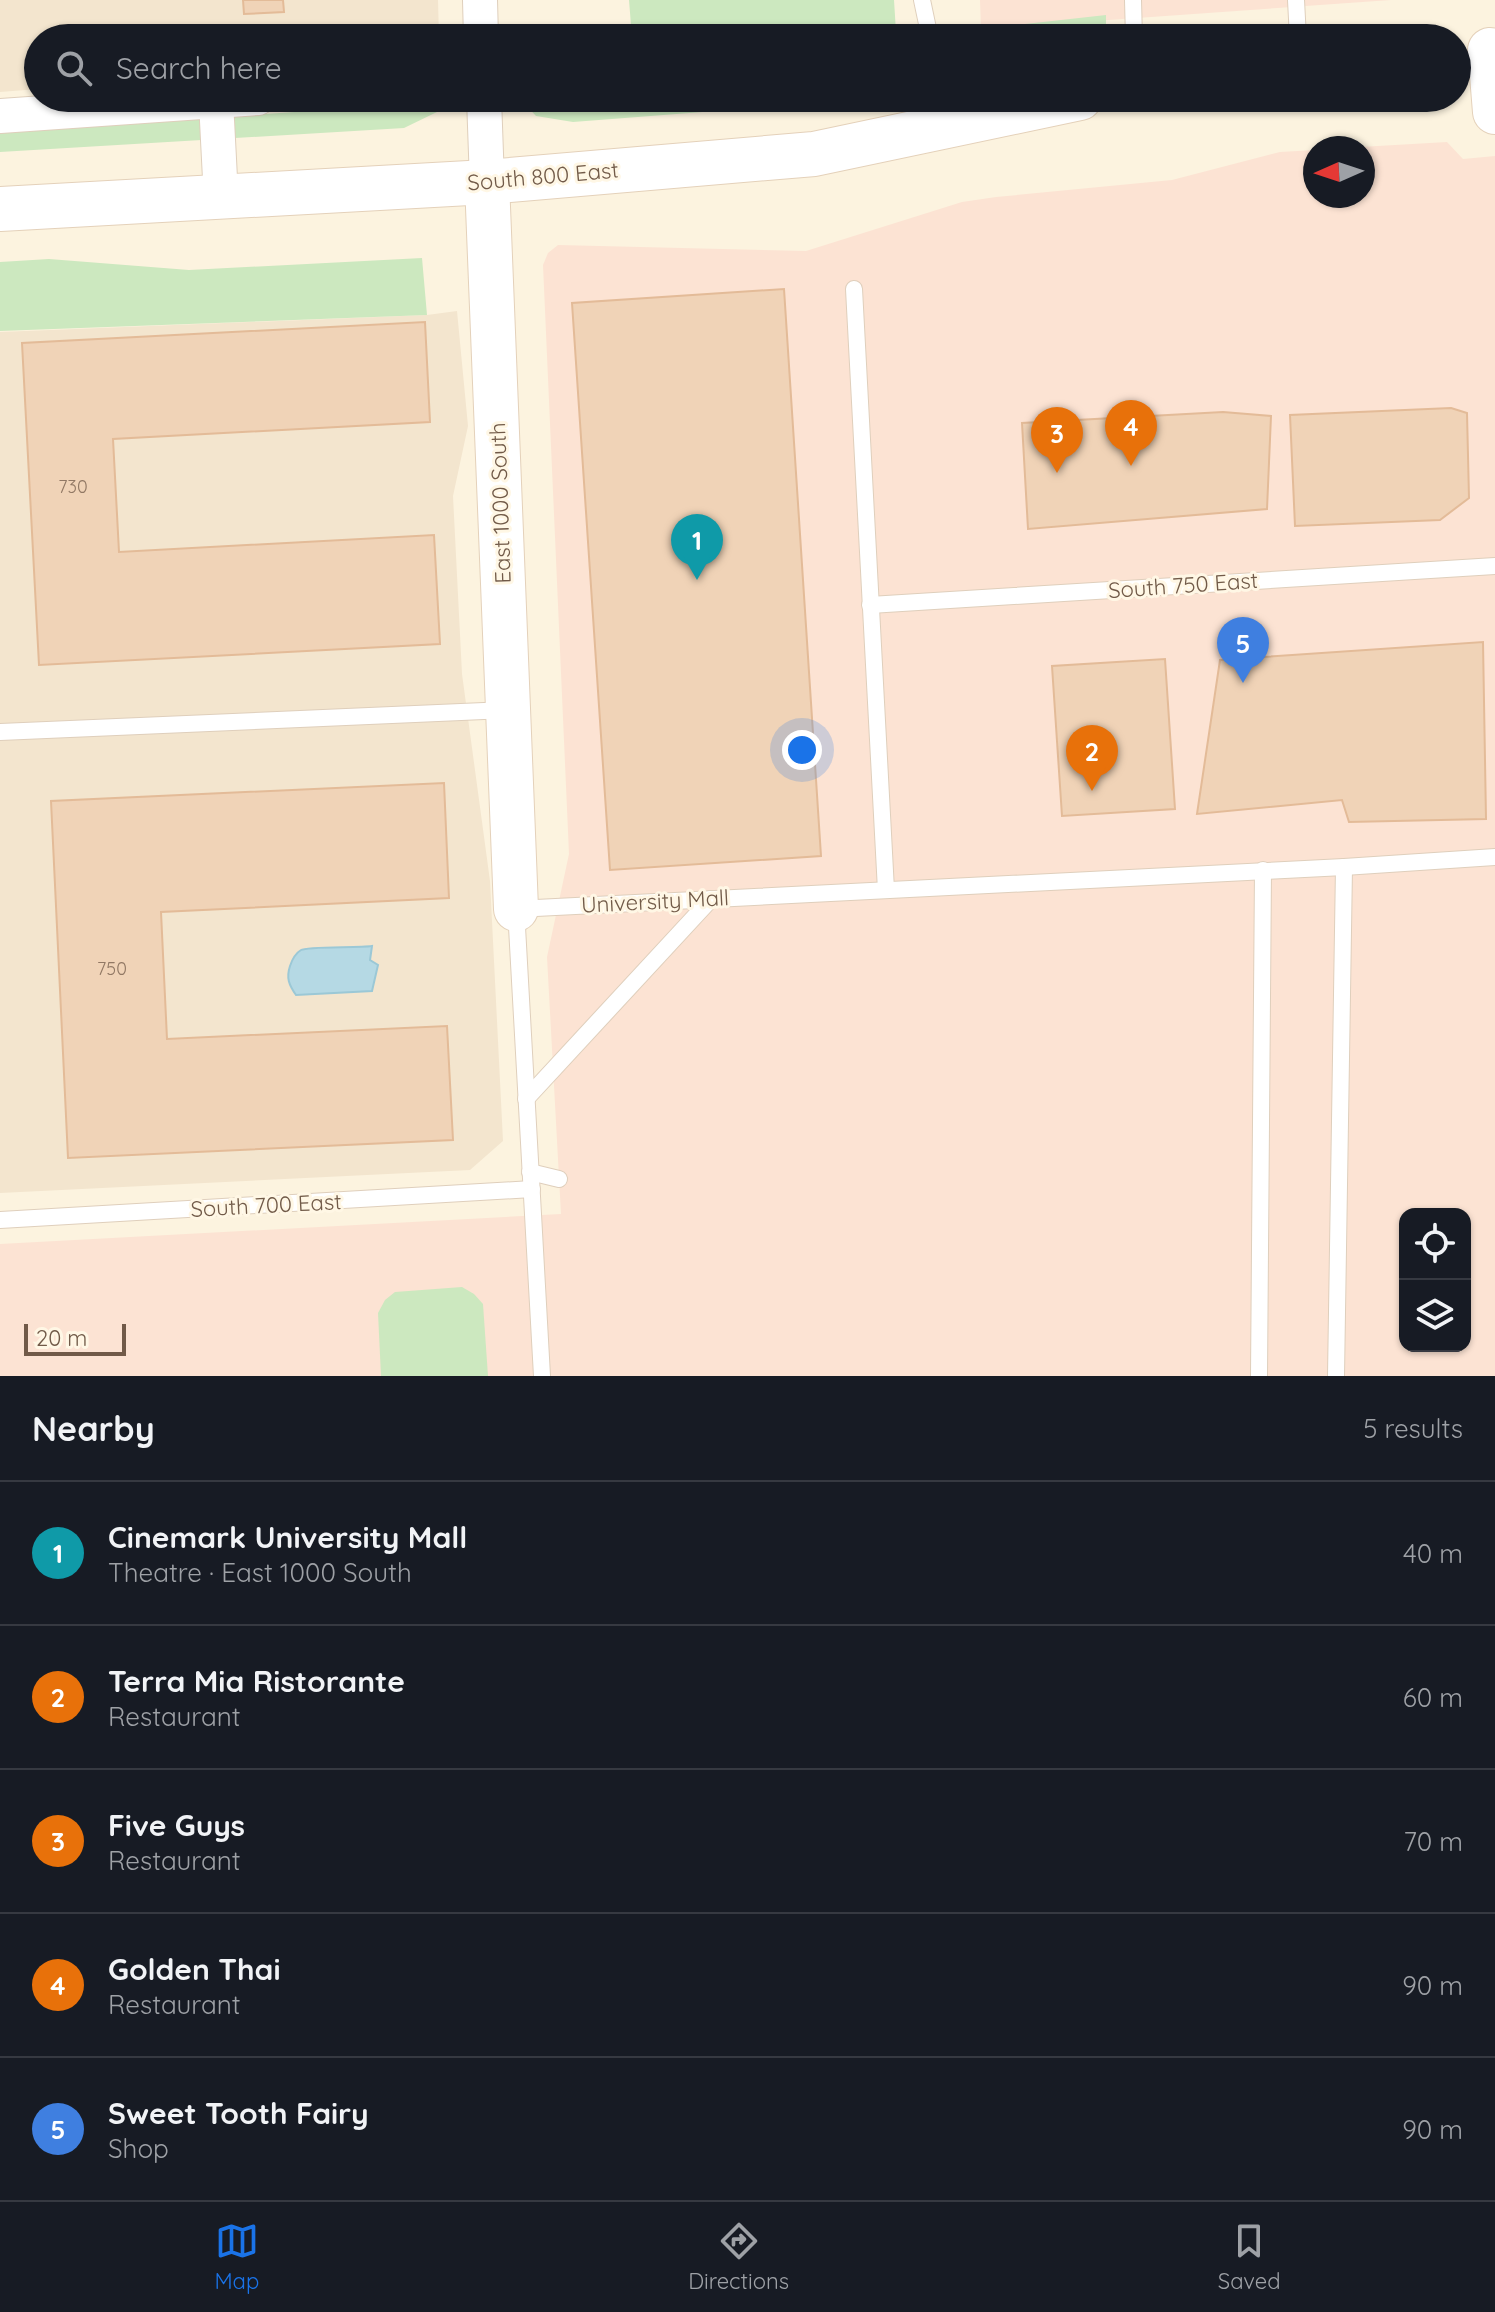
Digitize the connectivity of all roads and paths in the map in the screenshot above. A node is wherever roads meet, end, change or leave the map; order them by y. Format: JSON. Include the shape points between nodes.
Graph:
{"nodes":[{"id":1,"x":480,"y":0,"type":"edge"},
{"id":2,"x":922,"y":0,"type":"edge"},
{"id":3,"x":1133,"y":0,"type":"edge"},
{"id":4,"x":1296,"y":0,"type":"edge"},
{"id":5,"x":481,"y":24,"type":"edge"},
{"id":6,"x":927,"y":24,"type":"edge"},
{"id":7,"x":1134,"y":24,"type":"edge"},
{"id":8,"x":1297,"y":24,"type":"edge"},
{"id":9,"x":1481,"y":51,"type":"edge"},
{"id":10,"x":58,"y":112,"type":"edge"},
{"id":11,"x":217,"y":112,"type":"edge"},
{"id":12,"x":484,"y":112,"type":"edge"},
{"id":13,"x":945,"y":112,"type":"edge"},
{"id":14,"x":1495,"y":112,"type":"edge"},
{"id":15,"x":0,"y":116,"type":"edge"},
{"id":16,"x":487,"y":182,"type":"junction"},
{"id":17,"x":221,"y":198,"type":"junction"},
{"id":18,"x":0,"y":209,"type":"edge"},
{"id":19,"x":854,"y":289,"type":"dead end"},
{"id":20,"x":1495,"y":566,"type":"edge"},
{"id":21,"x":870,"y":605,"type":"junction"},
{"id":22,"x":508,"y":709,"type":"junction"},
{"id":23,"x":0,"y":732,"type":"edge"},
{"id":24,"x":1495,"y":857,"type":"edge"},
{"id":25,"x":1344,"y":867,"type":"junction"},
{"id":26,"x":1263,"y":870,"type":"junction"},
{"id":27,"x":886,"y":890,"type":"junction"},
{"id":28,"x":711,"y":899,"type":"junction"},
{"id":29,"x":516,"y":909,"type":"junction"},
{"id":30,"x":526,"y":1099,"type":"junction"},
{"id":31,"x":559,"y":1179,"type":"dead end"},
{"id":32,"x":531,"y":1181,"type":"junction"},
{"id":33,"x":0,"y":1220,"type":"edge"},
{"id":34,"x":542,"y":1376,"type":"edge"},
{"id":35,"x":1259,"y":1376,"type":"edge"},
{"id":36,"x":1336,"y":1376,"type":"edge"}],
"edges":[{"from":1,"to":5,"type":"street"},
{"from":2,"to":6,"type":"lane"},
{"from":3,"to":7,"type":"lane"},
{"from":4,"to":8,"type":"lane"},
{"from":9,"to":14,"type":"main road"},
{"from":10,"to":15,"type":"street"},
{"from":11,"to":17,"type":"street"},
{"from":12,"to":16,"type":"street","name":"East 1000 South"},
{"from":13,"to":16,"type":"main road","name":"South 800 East","via":[[814,154]]},
{"from":16,"to":17,"type":"main road","name":"South 800 East"},
{"from":16,"to":22,"type":"main road","name":"East 1000 South"},
{"from":17,"to":18,"type":"main road","name":"South 800 East"},
{"from":19,"to":21,"type":"lane"},
{"from":20,"to":21,"type":"lane","name":"South 750 East"},
{"from":21,"to":27,"type":"lane"},
{"from":22,"to":23,"type":"lane"},
{"from":22,"to":29,"type":"main road","name":"East 1000 South"},
{"from":24,"to":25,"type":"lane","name":"University Mall"},
{"from":25,"to":26,"type":"lane","name":"University Mall"},
{"from":25,"to":36,"type":"lane"},
{"from":26,"to":27,"type":"lane","name":"University Mall"},
{"from":26,"to":35,"type":"lane"},
{"from":27,"to":28,"type":"lane","name":"University Mall"},
{"from":28,"to":29,"type":"lane","name":"University Mall"},
{"from":28,"to":30,"type":"lane"},
{"from":29,"to":30,"type":"lane"},
{"from":30,"to":32,"type":"lane"},
{"from":31,"to":32,"type":"lane","name":"South 700 East"},
{"from":32,"to":33,"type":"lane","name":"South 700 East"},
{"from":32,"to":34,"type":"lane"}]}
